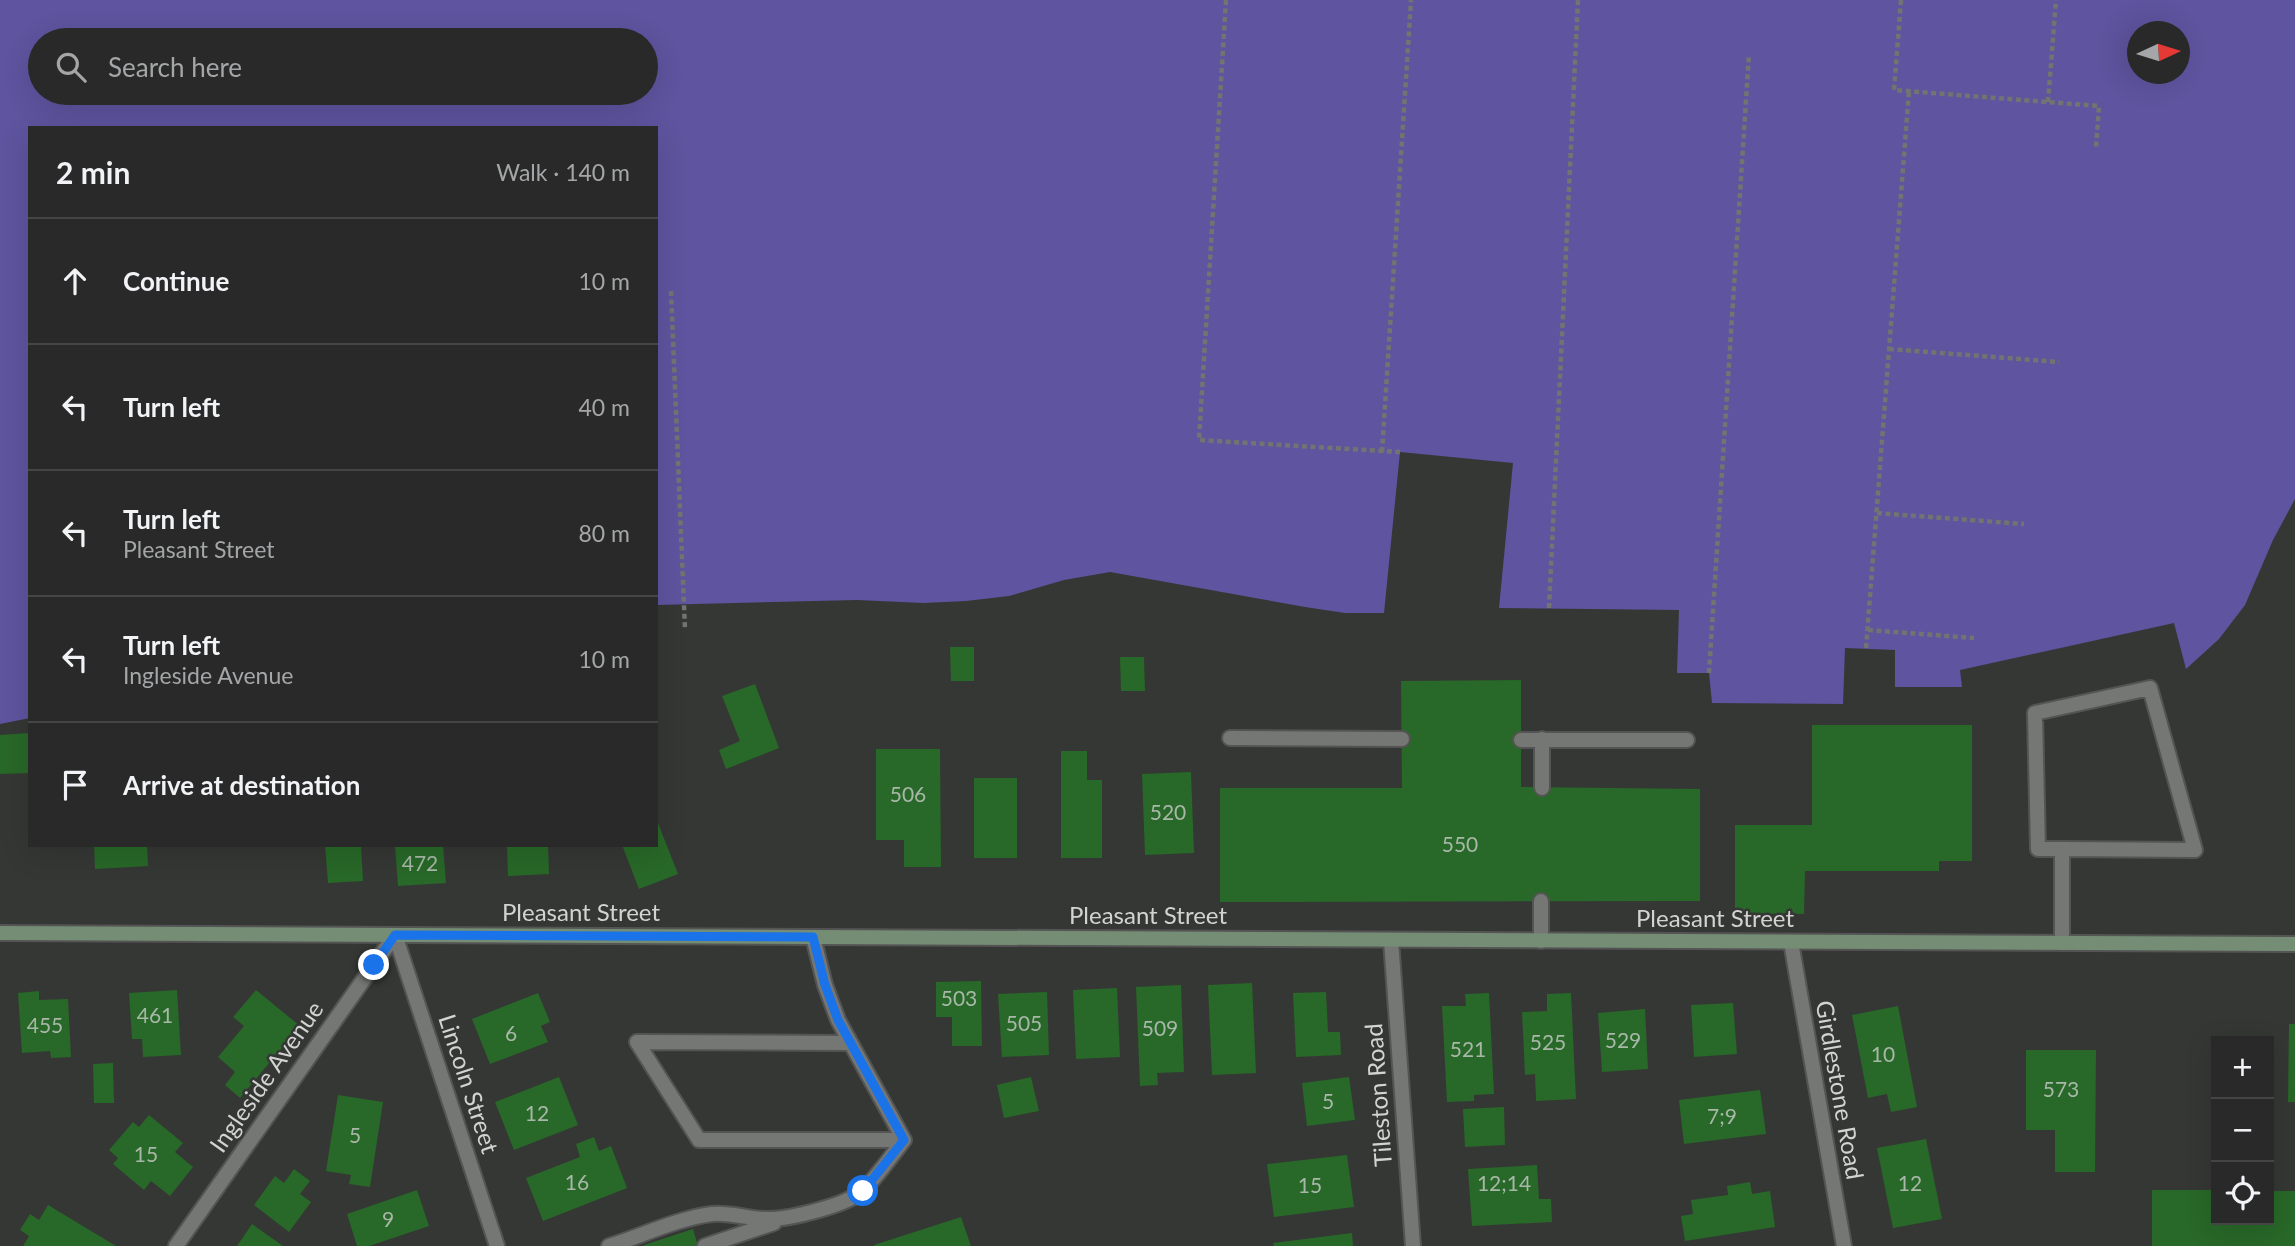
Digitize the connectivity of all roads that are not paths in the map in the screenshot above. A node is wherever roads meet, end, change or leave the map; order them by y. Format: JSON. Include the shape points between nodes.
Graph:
{"nodes":[{"id":1,"x":1230,"y":738,"type":"dead end"},
{"id":2,"x":1402,"y":739,"type":"dead end"},
{"id":3,"x":1542,"y":739,"type":"junction"},
{"id":4,"x":1521,"y":740,"type":"dead end"},
{"id":5,"x":1687,"y":740,"type":"dead end"},
{"id":6,"x":1542,"y":788,"type":"dead end"},
{"id":7,"x":2062,"y":849,"type":"junction"},
{"id":8,"x":1541,"y":901,"type":"dead end"},
{"id":9,"x":0,"y":933,"type":"edge"},
{"id":10,"x":395,"y":935,"type":"junction"},
{"id":11,"x":813,"y":937,"type":"junction"},
{"id":12,"x":1391,"y":940,"type":"junction"},
{"id":13,"x":1541,"y":941,"type":"junction"},
{"id":14,"x":1790,"y":942,"type":"junction"},
{"id":15,"x":2062,"y":943,"type":"junction"},
{"id":16,"x":2295,"y":944,"type":"edge"},
{"id":17,"x":848,"y":1043,"type":"junction"},
{"id":18,"x":904,"y":1140,"type":"junction"},
{"id":19,"x":796,"y":1216,"type":"junction"},
{"id":20,"x":176,"y":1246,"type":"edge"},
{"id":21,"x":497,"y":1246,"type":"edge"},
{"id":22,"x":609,"y":1246,"type":"edge"},
{"id":23,"x":705,"y":1246,"type":"edge"},
{"id":24,"x":1413,"y":1246,"type":"edge"},
{"id":25,"x":1844,"y":1246,"type":"edge"}],
"edges":[{"from":1,"to":2,"type":"street"},
{"from":3,"to":4,"type":"street"},
{"from":3,"to":5,"type":"street"},
{"from":3,"to":6,"type":"street"},
{"from":7,"to":7,"type":"street","via":[[2038,849],[2035,713],[2150,688],[2195,850]]},
{"from":7,"to":15,"type":"street"},
{"from":8,"to":13,"type":"street"},
{"from":9,"to":10,"type":"main road","name":"Pleasant Street"},
{"from":10,"to":11,"type":"main road","name":"Pleasant Street"},
{"from":10,"to":20,"type":"street","name":"Ingleside Avenue"},
{"from":10,"to":21,"type":"street","name":"Lincoln Street"},
{"from":11,"to":12,"type":"main road","name":"Pleasant Street"},
{"from":11,"to":17,"type":"street","via":[[830,1001]]},
{"from":12,"to":13,"type":"main road","name":"Pleasant Street"},
{"from":12,"to":24,"type":"street","name":"Tileston Road"},
{"from":13,"to":14,"type":"main road","name":"Pleasant Street"},
{"from":14,"to":15,"type":"main road","name":"Pleasant Street"},
{"from":14,"to":25,"type":"street","name":"Girdlestone Road"},
{"from":15,"to":16,"type":"main road","name":"Pleasant Street"},
{"from":17,"to":18,"type":"street"},
{"from":17,"to":18,"type":"street","via":[[637,1042],[699,1140]]},
{"from":18,"to":19,"type":"street","via":[[863,1191]]},
{"from":19,"to":22,"type":"street","via":[[769,1219],[710,1214]]},
{"from":19,"to":23,"type":"street"}]}
